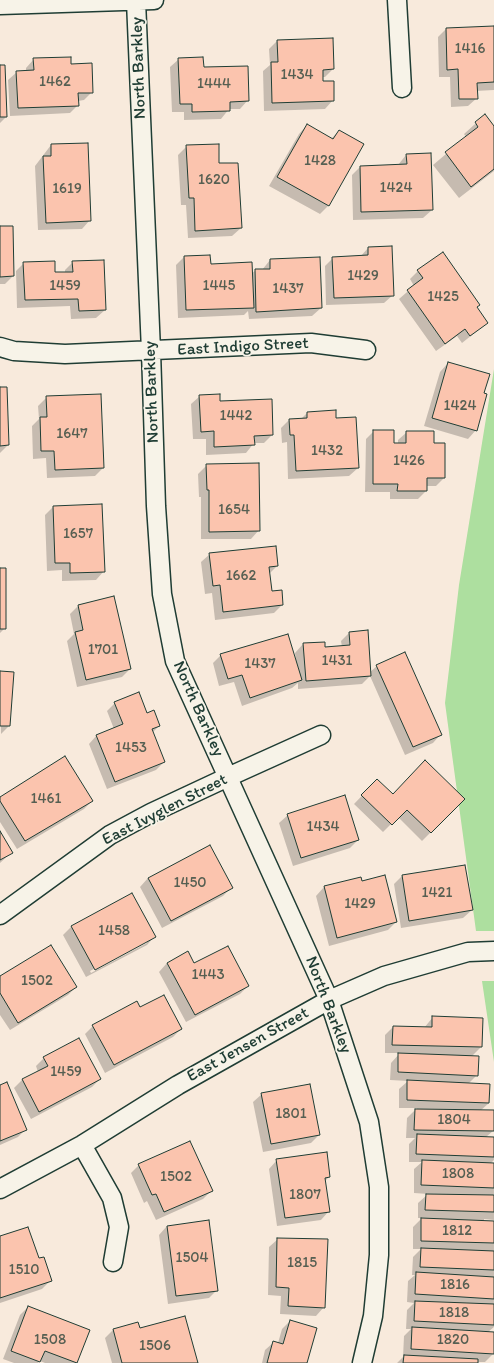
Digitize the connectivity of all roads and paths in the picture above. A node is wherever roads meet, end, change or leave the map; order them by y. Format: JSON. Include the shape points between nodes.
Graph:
{"nodes":[{"id":1,"x":154,"y":0,"type":"edge"},
{"id":2,"x":397,"y":0,"type":"edge"},
{"id":3,"x":136,"y":1,"type":"edge"},
{"id":4,"x":0,"y":5,"type":"edge"},
{"id":5,"x":402,"y":88,"type":"dead end"},
{"id":6,"x":0,"y":347,"type":"edge"},
{"id":7,"x":366,"y":350,"type":"dead end"},
{"id":8,"x":151,"y":351,"type":"junction"},
{"id":9,"x":321,"y":735,"type":"dead end"},
{"id":10,"x":228,"y":777,"type":"junction"},
{"id":11,"x":0,"y":915,"type":"edge"},
{"id":12,"x":494,"y":951,"type":"edge"},
{"id":13,"x":329,"y":1000,"type":"junction"},
{"id":14,"x":82,"y":1145,"type":"junction"},
{"id":15,"x":0,"y":1189,"type":"edge"},
{"id":16,"x":113,"y":1262,"type":"dead end"},
{"id":17,"x":362,"y":1363,"type":"edge"}],
"edges":[{"from":1,"to":3,"type":"street"},
{"from":2,"to":5,"type":"street"},
{"from":3,"to":4,"type":"street"},
{"from":3,"to":8,"type":"street","name":"North Barkley"},
{"from":6,"to":8,"type":"street","name":"East Indigo Street","via":[[14,351],[66,354]]},
{"from":7,"to":8,"type":"street","name":"East Indigo Street","via":[[311,343]]},
{"from":8,"to":10,"type":"street","name":"North Barkley","via":[[156,506],[162,594],[175,661]]},
{"from":9,"to":10,"type":"street","name":"East Ivyglen Street"},
{"from":10,"to":11,"type":"street","name":"East Ivyglen Street","via":[[110,836]]},
{"from":10,"to":13,"type":"street","name":"North Barkley"},
{"from":12,"to":13,"type":"street","name":"East Jensen Street","via":[[468,952],[384,976]]},
{"from":13,"to":14,"type":"street","name":"East Jensen Street","via":[[178,1084]]},
{"from":13,"to":17,"type":"street","name":"North Barkley","via":[[369,1122],[380,1187],[379,1255],[373,1316]]},
{"from":14,"to":15,"type":"street","name":"East Jensen Street"},
{"from":14,"to":16,"type":"street","via":[[112,1198],[119,1227]]}]}
